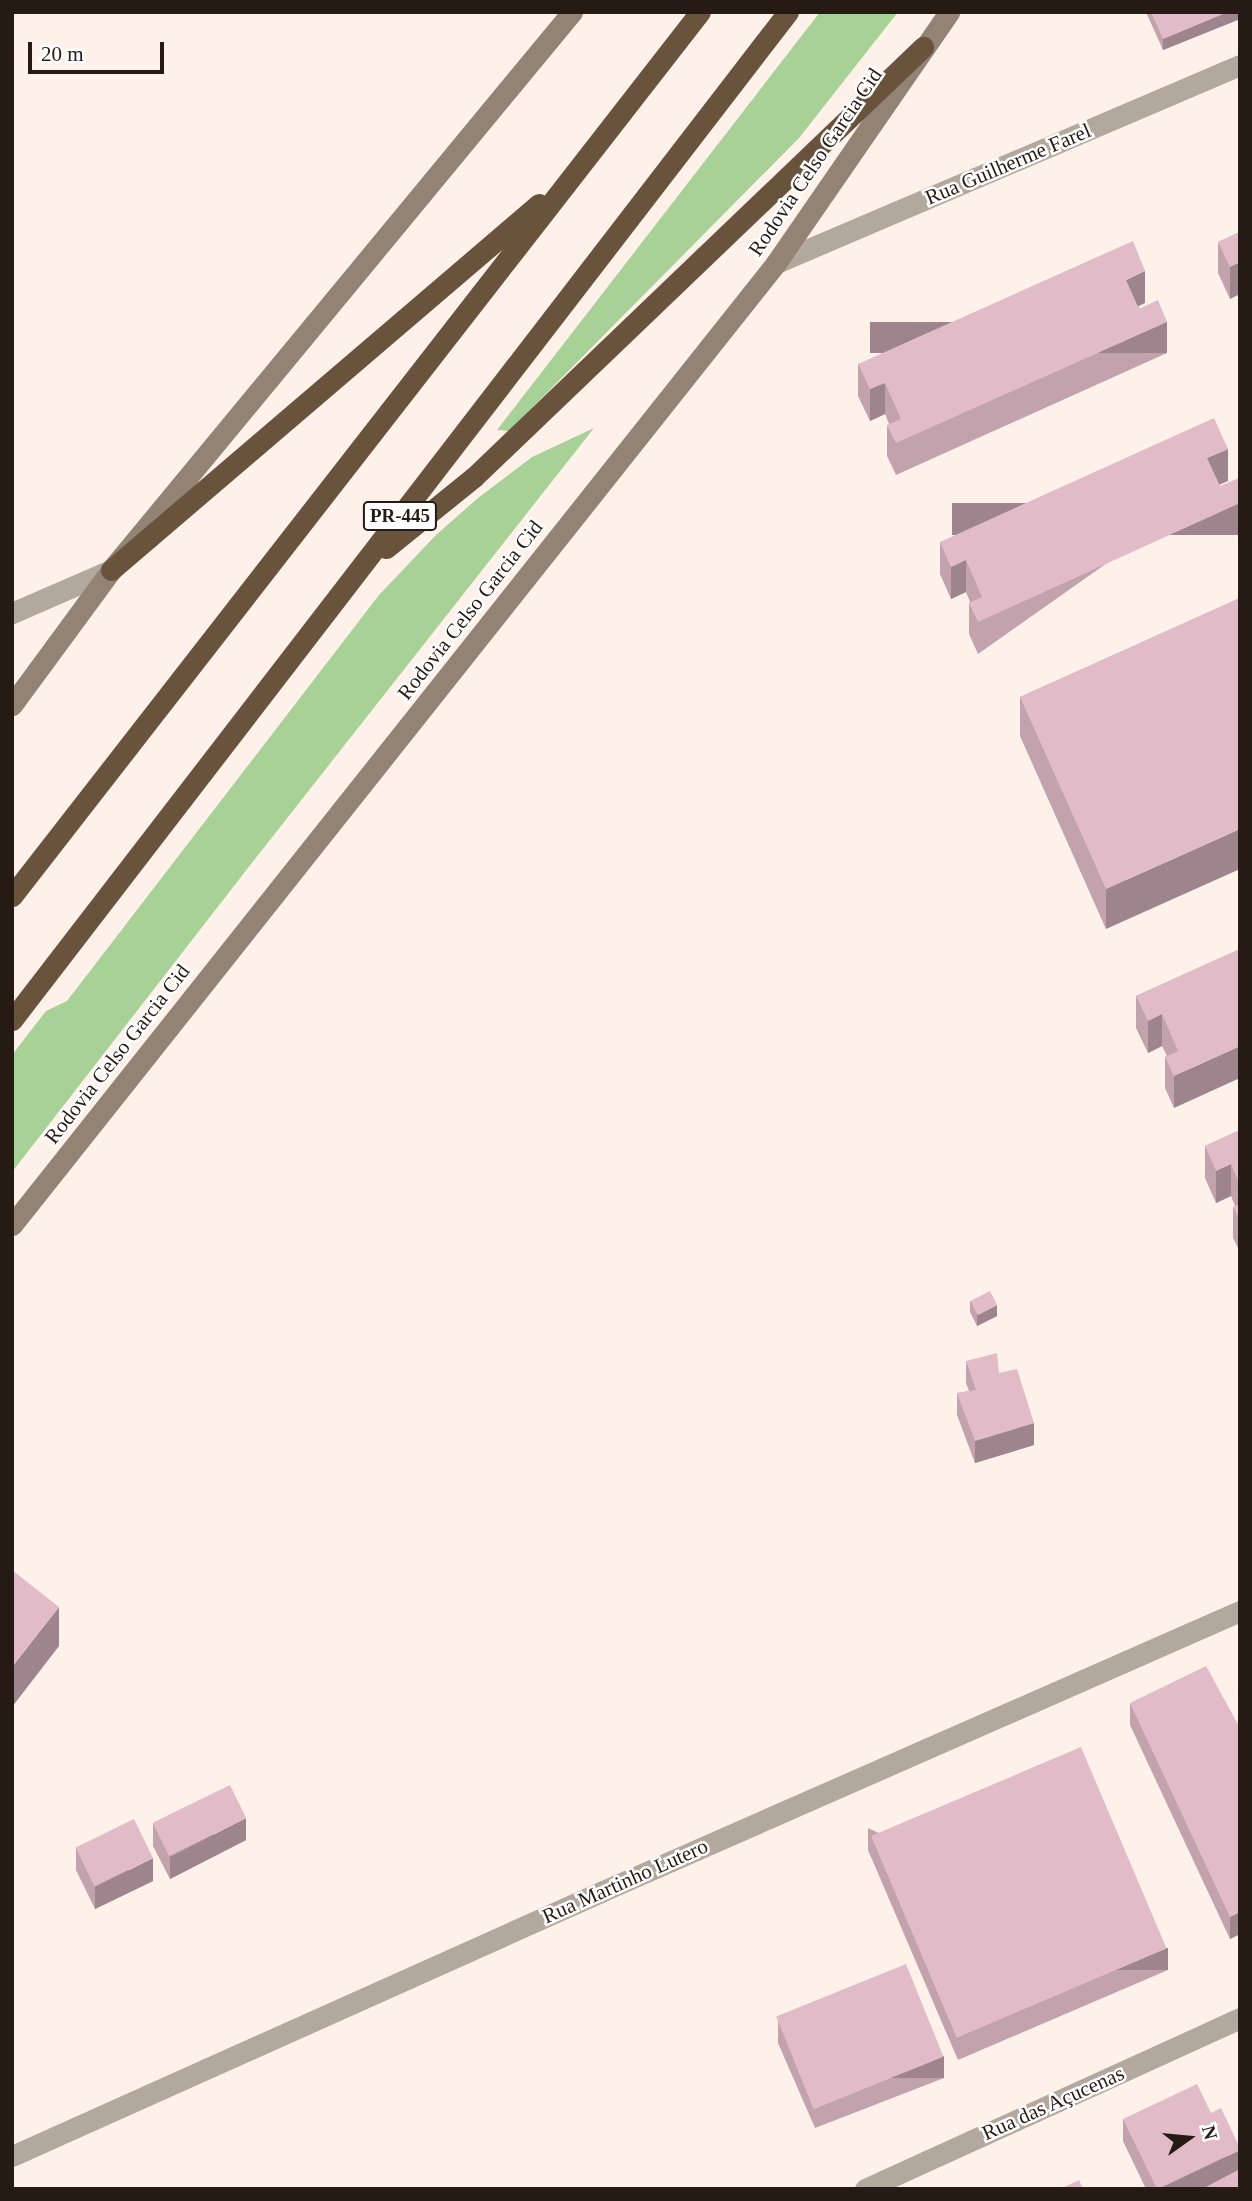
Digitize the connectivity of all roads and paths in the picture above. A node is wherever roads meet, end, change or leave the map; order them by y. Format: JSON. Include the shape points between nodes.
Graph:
{"nodes":[{"id":1,"x":572,"y":12,"type":"edge"},
{"id":2,"x":700,"y":12,"type":"edge"},
{"id":3,"x":788,"y":12,"type":"edge"},
{"id":4,"x":949,"y":12,"type":"edge"},
{"id":5,"x":923,"y":47,"type":"junction"},
{"id":6,"x":1240,"y":65,"type":"edge"},
{"id":7,"x":573,"y":175,"type":"junction"},
{"id":8,"x":776,"y":263,"type":"junction"},
{"id":9,"x":111,"y":570,"type":"junction"},
{"id":10,"x":358,"y":571,"type":"junction"},
{"id":11,"x":12,"y":613,"type":"edge"},
{"id":12,"x":12,"y":705,"type":"edge"},
{"id":13,"x":12,"y":896,"type":"edge"},
{"id":14,"x":12,"y":1020,"type":"edge"},
{"id":15,"x":12,"y":1225,"type":"edge"},
{"id":16,"x":1240,"y":1611,"type":"edge"},
{"id":17,"x":1240,"y":2018,"type":"edge"},
{"id":18,"x":12,"y":2156,"type":"edge"},
{"id":19,"x":865,"y":2189,"type":"edge"}],
"edges":[{"from":1,"to":9,"type":"street"},
{"from":2,"to":7,"type":"highway"},
{"from":3,"to":10,"type":"highway","number":"PR-445"},
{"from":4,"to":5,"type":"street","name":"Rodovia Celso Garcia Cid"},
{"from":5,"to":8,"type":"street","name":"Rodovia Celso Garcia Cid"},
{"from":5,"to":10,"type":"highway","via":[[493,459]]},
{"from":6,"to":8,"type":"street","name":"Rua Guilherme Farel"},
{"from":7,"to":9,"type":"highway"},
{"from":7,"to":13,"type":"highway"},
{"from":8,"to":15,"type":"street","name":"Rodovia Celso Garcia Cid"},
{"from":9,"to":11,"type":"street"},
{"from":9,"to":12,"type":"street"},
{"from":10,"to":14,"type":"highway","number":"PR-445"},
{"from":16,"to":18,"type":"street","name":"Rua Martinho Lutero"},
{"from":17,"to":19,"type":"street","name":"Rua das Açucenas"}]}
